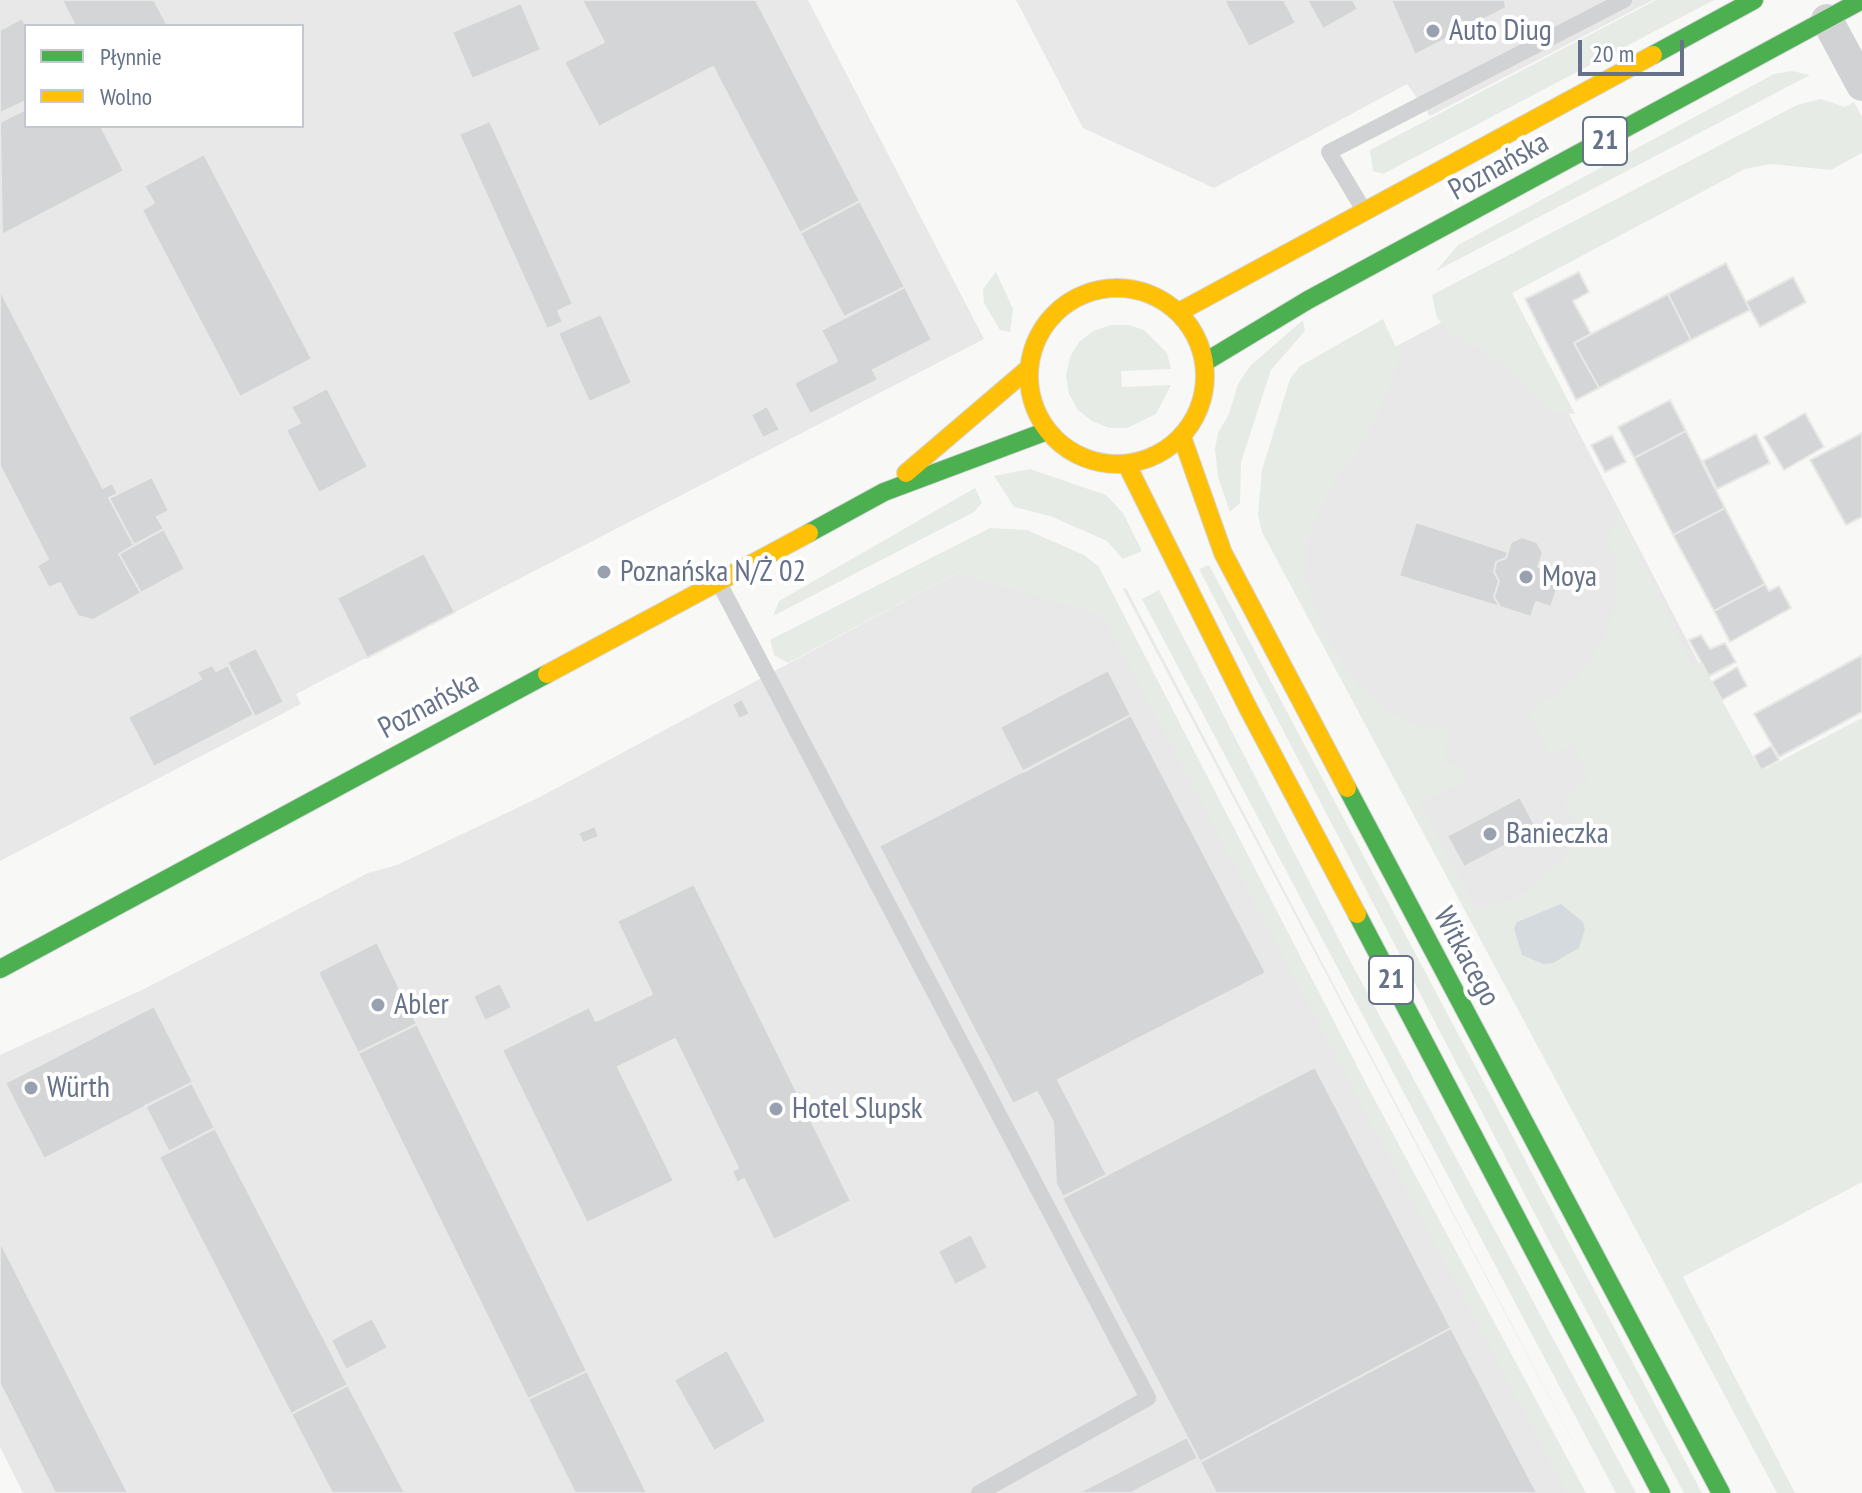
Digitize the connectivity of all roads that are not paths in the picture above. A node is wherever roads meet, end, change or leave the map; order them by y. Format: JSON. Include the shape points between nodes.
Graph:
{"nodes":[{"id":1,"x":1624,"y":0,"type":"edge"},
{"id":2,"x":1754,"y":0,"type":"edge"},
{"id":3,"x":1862,"y":0,"type":"edge"},
{"id":4,"x":1827,"y":20,"type":"junction"},
{"id":5,"x":1862,"y":85,"type":"edge"},
{"id":6,"x":1363,"y":209,"type":"junction"},
{"id":7,"x":1179,"y":312,"type":"junction"},
{"id":8,"x":1205,"y":362,"type":"junction"},
{"id":9,"x":1029,"y":368,"type":"junction"},
{"id":10,"x":1047,"y":431,"type":"junction"},
{"id":11,"x":1182,"y":437,"type":"junction"},
{"id":12,"x":1127,"y":465,"type":"junction"},
{"id":13,"x":884,"y":492,"type":"junction"},
{"id":14,"x":718,"y":582,"type":"junction"},
{"id":15,"x":0,"y":969,"type":"edge"},
{"id":16,"x":979,"y":1493,"type":"edge"},
{"id":17,"x":1661,"y":1493,"type":"edge"},
{"id":18,"x":1721,"y":1493,"type":"edge"}],
"edges":[{"from":1,"to":6,"type":"lane","via":[[1329,152]]},
{"from":2,"to":6,"type":"main road","name":"Poznańska","number":"21"},
{"from":3,"to":4,"type":"main road","name":"Poznańska","number":"21"},
{"from":4,"to":5,"type":"street"},
{"from":4,"to":8,"type":"main road","name":"Poznańska","number":"21","via":[[1308,300]]},
{"from":6,"to":7,"type":"main road","name":"Poznańska","number":"21"},
{"from":7,"to":8,"type":"main road","via":[[1196,335]]},
{"from":7,"to":9,"type":"main road","via":[[1155,296],[1128,288],[1099,289],[1053,315],[1041,331]]},
{"from":8,"to":11,"type":"main road","via":[[1205,389],[1197,415]]},
{"from":9,"to":10,"type":"main road","via":[[1029,390]]},
{"from":9,"to":13,"type":"main road","name":"Poznańska"},
{"from":10,"to":12,"type":"main road","via":[[1069,451],[1097,463]]},
{"from":10,"to":13,"type":"main road","name":"Poznańska"},
{"from":11,"to":12,"type":"main road","via":[[1157,456]]},
{"from":11,"to":18,"type":"main road","name":"Witkacego","number":"21","via":[[1223,553]]},
{"from":12,"to":17,"type":"main road","number":"21","via":[[1248,708]]},
{"from":13,"to":14,"type":"main road","name":"Poznańska"},
{"from":14,"to":15,"type":"main road","name":"Poznańska"},
{"from":14,"to":16,"type":"lane","via":[[1148,1398]]}]}
